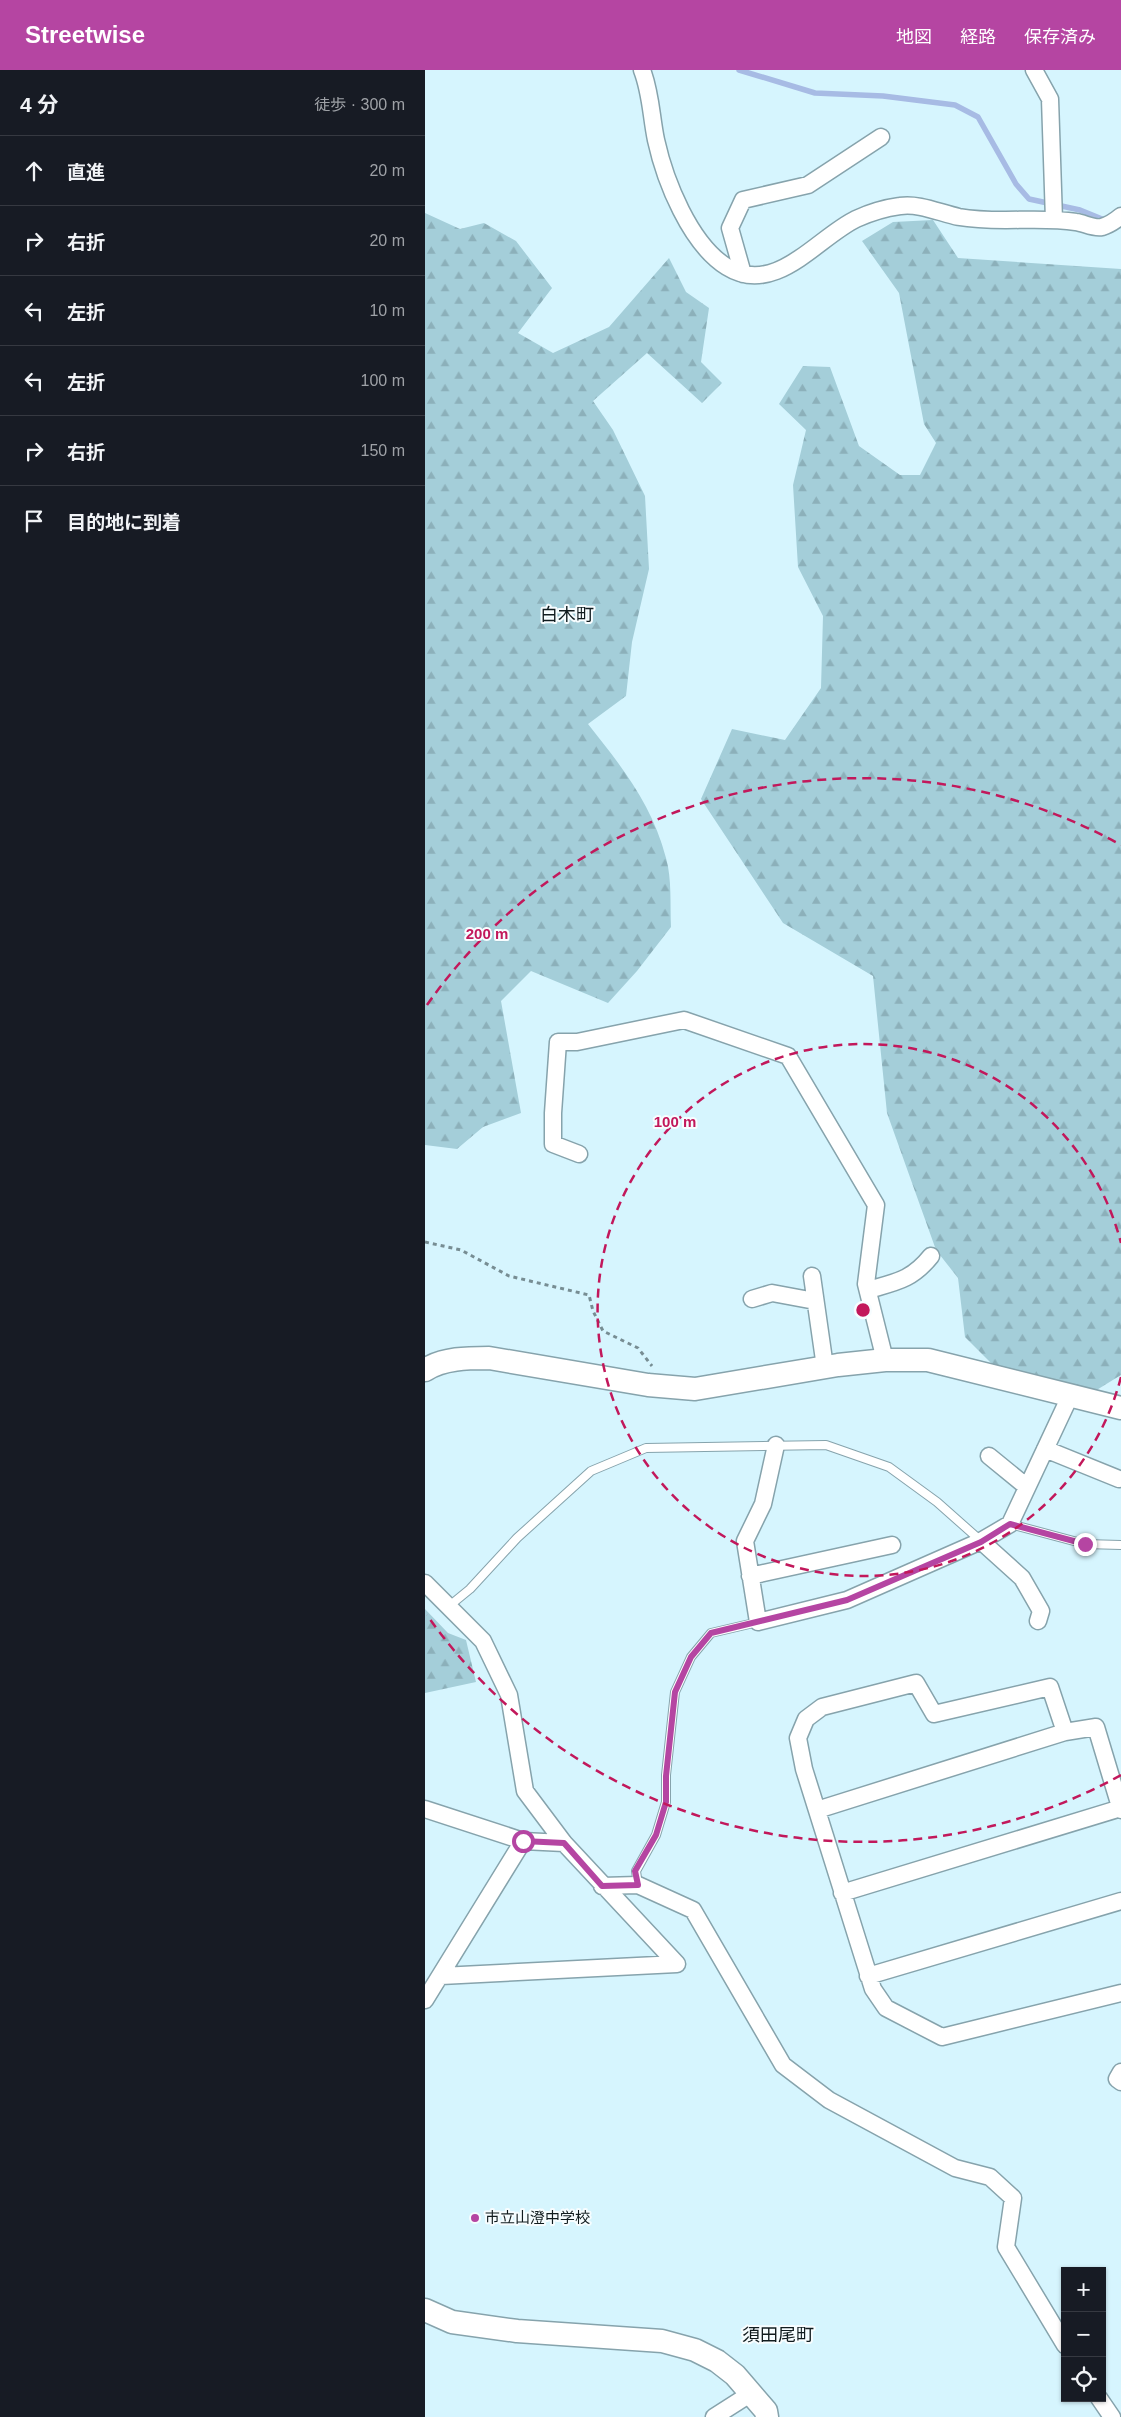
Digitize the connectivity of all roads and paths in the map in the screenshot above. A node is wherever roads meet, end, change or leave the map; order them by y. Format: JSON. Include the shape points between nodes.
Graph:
{"nodes":[{"id":1,"x":642,"y":70,"type":"edge"},
{"id":2,"x":1034,"y":70,"type":"edge"},
{"id":3,"x":881,"y":137,"type":"dead end"},
{"id":4,"x":1121,"y":216,"type":"edge"},
{"id":5,"x":1054,"y":220,"type":"junction"},
{"id":6,"x":743,"y":274,"type":"junction"},
{"id":7,"x":579,"y":1154,"type":"dead end"},
{"id":8,"x":425,"y":1242,"type":"edge"},
{"id":9,"x":931,"y":1256,"type":"dead end"},
{"id":10,"x":812,"y":1276,"type":"dead end"},
{"id":11,"x":868,"y":1290,"type":"junction"},
{"id":12,"x":752,"y":1299,"type":"dead end"},
{"id":13,"x":815,"y":1300,"type":"junction"},
{"id":14,"x":885,"y":1360,"type":"junction"},
{"id":15,"x":825,"y":1367,"type":"junction"},
{"id":16,"x":425,"y":1370,"type":"edge"},
{"id":17,"x":652,"y":1386,"type":"junction"},
{"id":18,"x":1071,"y":1394,"type":"junction"},
{"id":19,"x":1121,"y":1408,"type":"edge"},
{"id":20,"x":776,"y":1445,"type":"junction"},
{"id":21,"x":1045,"y":1449,"type":"junction"},
{"id":22,"x":989,"y":1456,"type":"dead end"},
{"id":23,"x":1119,"y":1479,"type":"dead end"},
{"id":24,"x":1027,"y":1487,"type":"junction"},
{"id":25,"x":1010,"y":1524,"type":"junction"},
{"id":26,"x":981,"y":1542,"type":"junction"},
{"id":27,"x":892,"y":1545,"type":"dead end"},
{"id":28,"x":1121,"y":1545,"type":"edge"},
{"id":29,"x":750,"y":1576,"type":"junction"},
{"id":30,"x":425,"y":1583,"type":"edge"},
{"id":31,"x":448,"y":1607,"type":"junction"},
{"id":32,"x":1038,"y":1621,"type":"dead end"},
{"id":33,"x":758,"y":1622,"type":"junction"},
{"id":34,"x":1065,"y":1732,"type":"junction"},
{"id":35,"x":425,"y":1809,"type":"edge"},
{"id":36,"x":1121,"y":1809,"type":"edge"},
{"id":37,"x":817,"y":1810,"type":"junction"},
{"id":38,"x":523,"y":1841,"type":"junction"},
{"id":39,"x":564,"y":1843,"type":"junction"},
{"id":40,"x":638,"y":1885,"type":"junction"},
{"id":41,"x":602,"y":1886,"type":"junction"},
{"id":42,"x":842,"y":1893,"type":"junction"},
{"id":43,"x":1121,"y":1901,"type":"edge"},
{"id":44,"x":441,"y":1976,"type":"junction"},
{"id":45,"x":868,"y":1976,"type":"junction"},
{"id":46,"x":1121,"y":1993,"type":"edge"},
{"id":47,"x":425,"y":2000,"type":"edge"},
{"id":48,"x":1121,"y":2072,"type":"edge"},
{"id":49,"x":1121,"y":2082,"type":"edge"},
{"id":50,"x":425,"y":2310,"type":"edge"},
{"id":51,"x":1061,"y":2338,"type":"edge"},
{"id":52,"x":750,"y":2394,"type":"junction"},
{"id":53,"x":1102,"y":2402,"type":"edge"},
{"id":54,"x":714,"y":2417,"type":"edge"},
{"id":55,"x":767,"y":2417,"type":"edge"},
{"id":56,"x":1112,"y":2417,"type":"edge"}],
"edges":[{"from":1,"to":6,"type":"street","via":[[651,99],[656,140],[676,200],[708,250],[726,267]]},
{"from":2,"to":5,"type":"street","via":[[1050,99]]},
{"from":3,"to":6,"type":"street","via":[[808,186],[743,200],[730,228]]},
{"from":4,"to":5,"type":"street","via":[[1100,228]]},
{"from":5,"to":6,"type":"street","via":[[960,217],[932,209],[902,206],[856,219],[784,267],[757,277]]},
{"from":7,"to":11,"type":"street","via":[[553,1144],[558,1042],[577,1042],[684,1020],[788,1056],[876,1205],[866,1284]]},
{"from":8,"to":17,"type":"path","via":[[461,1250],[509,1276],[589,1295],[603,1331],[637,1348],[652,1365]]},
{"from":9,"to":11,"type":"street","via":[[921,1269],[906,1279]]},
{"from":10,"to":13,"type":"street"},
{"from":11,"to":14,"type":"street"},
{"from":12,"to":13,"type":"street","via":[[772,1292]]},
{"from":13,"to":15,"type":"street"},
{"from":14,"to":15,"type":"street"},
{"from":14,"to":18,"type":"street","via":[[928,1360]]},
{"from":15,"to":17,"type":"street","via":[[695,1389]]},
{"from":16,"to":17,"type":"street","via":[[465,1358],[489,1358]]},
{"from":18,"to":19,"type":"street"},
{"from":18,"to":21,"type":"street"},
{"from":20,"to":26,"type":"lane","via":[[826,1445],[889,1467],[937,1502]]},
{"from":20,"to":29,"type":"street","via":[[763,1504],[745,1541]]},
{"from":20,"to":31,"type":"lane","via":[[646,1448],[591,1472],[517,1538],[470,1589]]},
{"from":21,"to":23,"type":"street"},
{"from":21,"to":24,"type":"street"},
{"from":22,"to":24,"type":"street"},
{"from":24,"to":25,"type":"street"},
{"from":25,"to":26,"type":"street"},
{"from":25,"to":28,"type":"lane","via":[[1085,1544]]},
{"from":26,"to":32,"type":"street","via":[[1022,1578],[1041,1610]]},
{"from":26,"to":33,"type":"street","via":[[847,1600]]},
{"from":27,"to":29,"type":"street"},
{"from":29,"to":33,"type":"street"},
{"from":30,"to":31,"type":"street"},
{"from":31,"to":39,"type":"street","via":[[483,1640],[509,1694],[525,1790]]},
{"from":33,"to":40,"type":"lane","via":[[711,1633],[687,1665],[675,1692],[666,1802],[656,1835],[635,1871]]},
{"from":34,"to":36,"type":"street","via":[[1096,1727]]},
{"from":34,"to":37,"type":"street"},
{"from":34,"to":37,"type":"street","via":[[1050,1687],[934,1714],[916,1683],[822,1707],[806,1719],[798,1738]]},
{"from":35,"to":38,"type":"street"},
{"from":36,"to":42,"type":"street"},
{"from":37,"to":42,"type":"street"},
{"from":38,"to":39,"type":"street"},
{"from":38,"to":44,"type":"street"},
{"from":39,"to":41,"type":"street"},
{"from":40,"to":41,"type":"street"},
{"from":40,"to":51,"type":"street","via":[[693,1910],[783,2065],[829,2100],[955,2168],[990,2177],[1013,2198],[1006,2247]]},
{"from":41,"to":44,"type":"street","via":[[677,1964]]},
{"from":42,"to":45,"type":"street"},
{"from":43,"to":45,"type":"street"},
{"from":44,"to":47,"type":"street"},
{"from":45,"to":46,"type":"street","via":[[886,2008],[942,2037]]},
{"from":48,"to":49,"type":"street","via":[[1117,2079]]},
{"from":50,"to":52,"type":"street","via":[[452,2322],[517,2331],[662,2341],[717,2361],[735,2375]]},
{"from":52,"to":54,"type":"street"},
{"from":52,"to":55,"type":"street"},
{"from":53,"to":56,"type":"street"}]}
